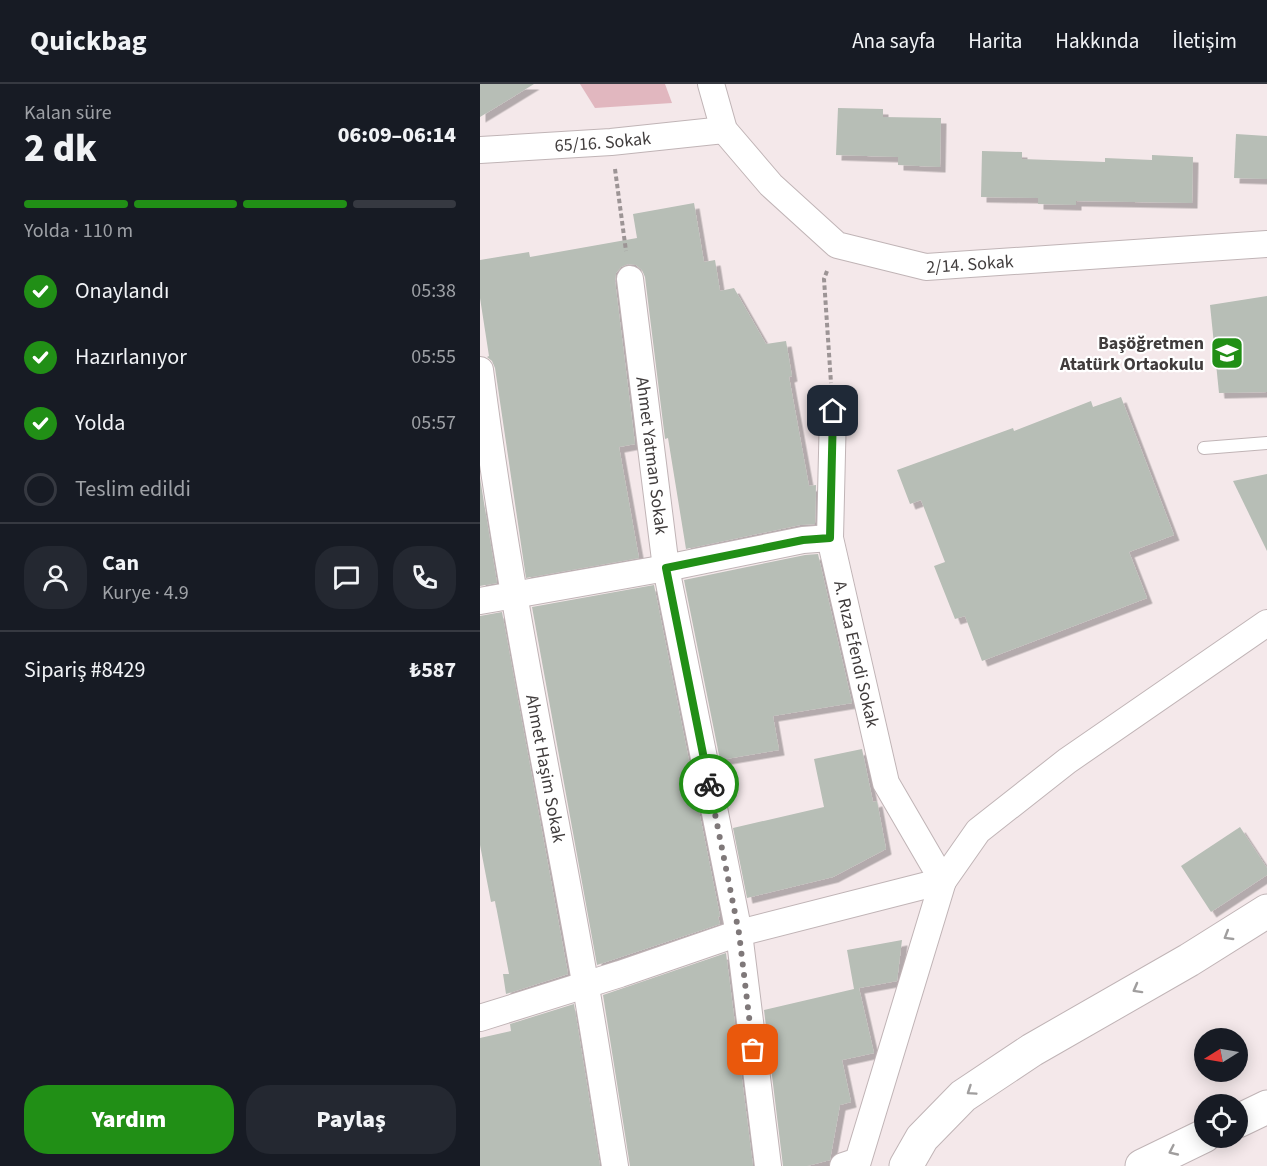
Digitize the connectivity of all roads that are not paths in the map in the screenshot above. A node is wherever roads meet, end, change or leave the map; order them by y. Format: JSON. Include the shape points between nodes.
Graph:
{"nodes":[{"id":1,"x":711,"y":84,"type":"edge"},
{"id":2,"x":724,"y":130,"type":"junction"},
{"id":3,"x":480,"y":150,"type":"edge"},
{"id":4,"x":1267,"y":244,"type":"edge"},
{"id":5,"x":630,"y":279,"type":"road end"},
{"id":6,"x":480,"y":370,"type":"edge"},
{"id":7,"x":833,"y":411,"type":"road end"},
{"id":8,"x":1267,"y":443,"type":"edge"},
{"id":9,"x":1204,"y":448,"type":"dead end"},
{"id":10,"x":830,"y":538,"type":"junction"},
{"id":11,"x":666,"y":568,"type":"junction"},
{"id":12,"x":514,"y":595,"type":"junction"},
{"id":13,"x":480,"y":601,"type":"edge"},
{"id":14,"x":1267,"y":623,"type":"edge"},
{"id":15,"x":943,"y":881,"type":"junction"},
{"id":16,"x":1267,"y":911,"type":"edge"},
{"id":17,"x":739,"y":933,"type":"junction"},
{"id":18,"x":586,"y":984,"type":"junction"},
{"id":19,"x":480,"y":1018,"type":"edge"},
{"id":20,"x":1267,"y":1107,"type":"edge"},
{"id":21,"x":1248,"y":1116,"type":"edge"},
{"id":22,"x":1194,"y":1141,"type":"edge"},
{"id":23,"x":615,"y":1166,"type":"edge"},
{"id":24,"x":768,"y":1166,"type":"edge"},
{"id":25,"x":843,"y":1166,"type":"edge"},
{"id":26,"x":906,"y":1166,"type":"edge"},
{"id":27,"x":1142,"y":1166,"type":"edge"}],
"edges":[{"from":1,"to":2,"type":"street"},
{"from":2,"to":3,"type":"street","name":"65/16. Sokak"},
{"from":2,"to":4,"type":"street","name":"2/14. Sokak","via":[[771,185],[837,245],[926,267]]},
{"from":5,"to":11,"type":"street","name":"Ahmet Yatman Sokak"},
{"from":6,"to":12,"type":"street","name":"Ahmet Haşim Sokak"},
{"from":7,"to":10,"type":"street","name":"A. Rıza Efendi Sokak"},
{"from":8,"to":9,"type":"lane"},
{"from":10,"to":11,"type":"street"},
{"from":10,"to":15,"type":"street","name":"A. Rıza Efendi Sokak","via":[[886,783]]},
{"from":11,"to":12,"type":"street"},
{"from":11,"to":17,"type":"street","name":"Ahmet Yatman Sokak"},
{"from":12,"to":13,"type":"street"},
{"from":12,"to":18,"type":"street","name":"Ahmet Haşim Sokak"},
{"from":14,"to":15,"type":"street","via":[[1067,761],[978,831]]},
{"from":15,"to":17,"type":"street"},
{"from":15,"to":25,"type":"street","via":[[858,1161]]},
{"from":16,"to":26,"type":"highway","one_way":true,"via":[[1032,1050],[963,1096],[922,1138]]},
{"from":17,"to":18,"type":"street"},
{"from":17,"to":24,"type":"street","name":"Ahmet Yatman Sokak"},
{"from":18,"to":19,"type":"street"},
{"from":18,"to":23,"type":"street","name":"Ahmet Haşim Sokak"},
{"from":20,"to":21,"type":"highway"},
{"from":22,"to":27,"type":"highway","one_way":true}]}
